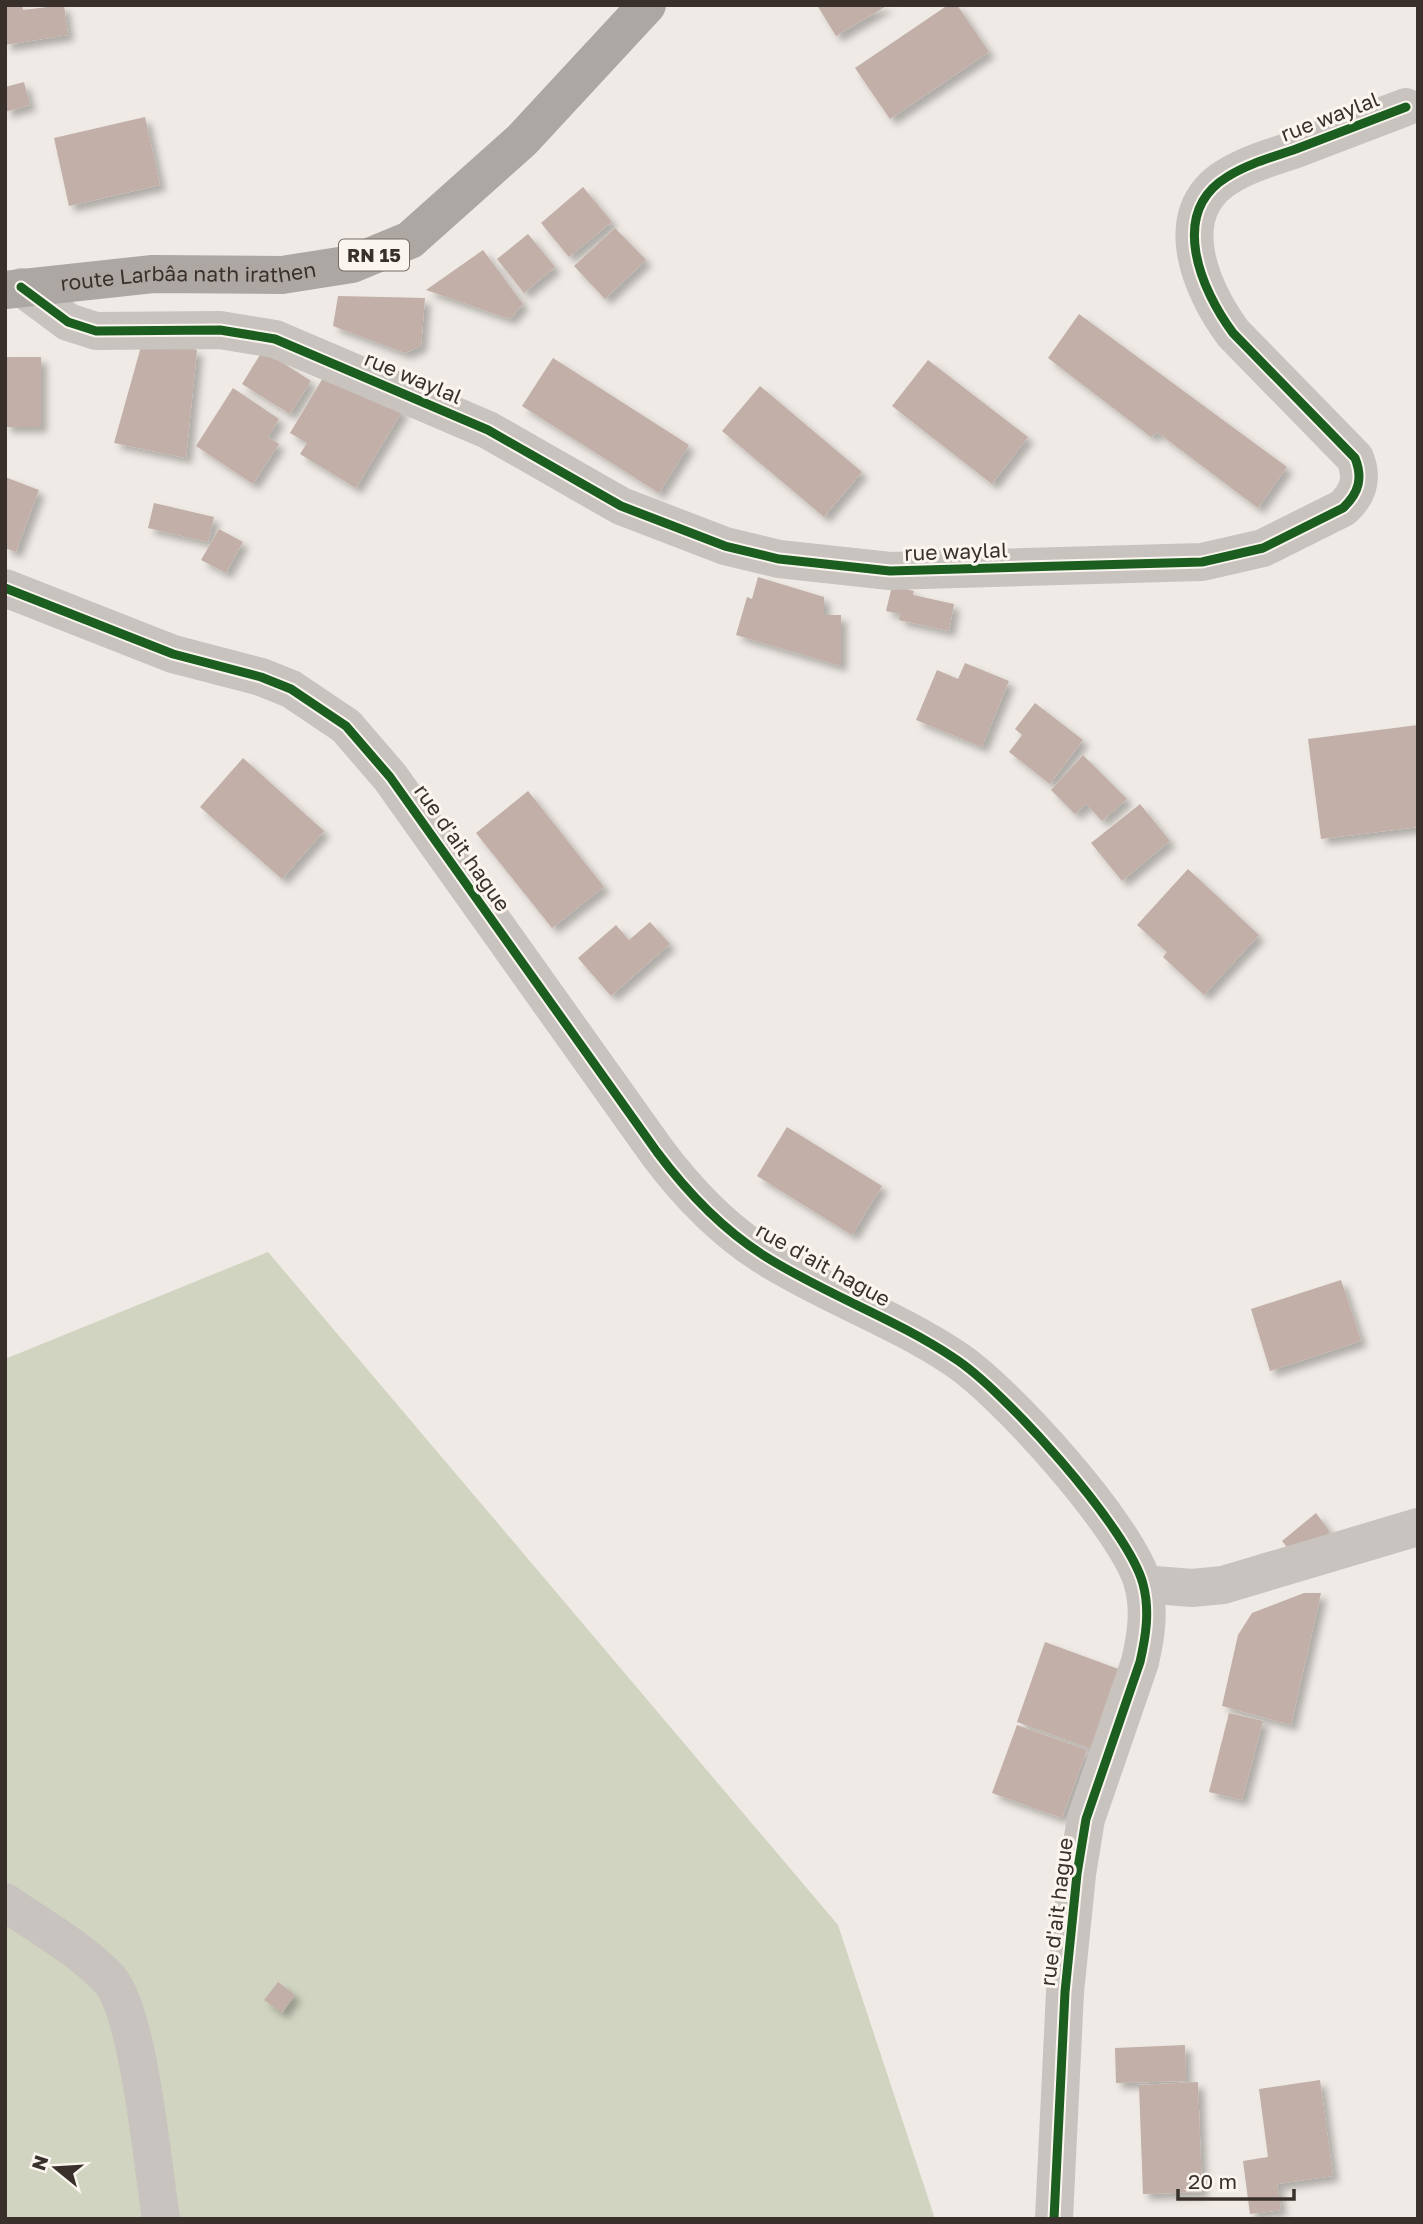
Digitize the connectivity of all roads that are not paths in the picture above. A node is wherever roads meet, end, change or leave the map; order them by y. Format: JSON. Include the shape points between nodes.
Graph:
{"nodes":[{"id":1,"x":647,"y":5,"type":"edge"},
{"id":2,"x":1406,"y":107,"type":"dead end"},
{"id":3,"x":13,"y":288,"type":"edge"},
{"id":4,"x":5,"y":588,"type":"edge"},
{"id":5,"x":1418,"y":1527,"type":"edge"},
{"id":6,"x":1143,"y":1584,"type":"junction"},
{"id":7,"x":5,"y":1902,"type":"edge"},
{"id":8,"x":161,"y":2219,"type":"edge"},
{"id":9,"x":1054,"y":2219,"type":"edge"}],
"edges":[{"from":1,"to":3,"type":"main road","name":"route Larbâa nath irathen","number":"RN 15","via":[[522,140],[410,240],[352,264],[282,275],[153,274]]},
{"from":2,"to":3,"type":"street","name":"rue waylal","via":[[1239,170],[1213,188],[1198,214],[1194,229],[1199,270],[1218,313],[1355,458],[1360,480],[1343,508],[1262,548],[1202,562],[890,572],[779,559],[725,546],[621,506],[488,430],[275,339],[220,330],[96,331],[68,322]]},
{"from":4,"to":6,"type":"street","name":"rue d'ait hague","via":[[173,654],[261,677],[291,690],[346,726],[390,777],[679,1181],[732,1233],[763,1255],[926,1340],[985,1381],[1122,1538]]},
{"from":5,"to":6,"type":"street","via":[[1223,1585]]},
{"from":6,"to":9,"type":"street","name":"rue d'ait hague","via":[[1147,1611],[1140,1662],[1086,1819],[1077,1874],[1065,1992]]},
{"from":7,"to":8,"type":"street","via":[[95,1966],[122,1998]]}]}
